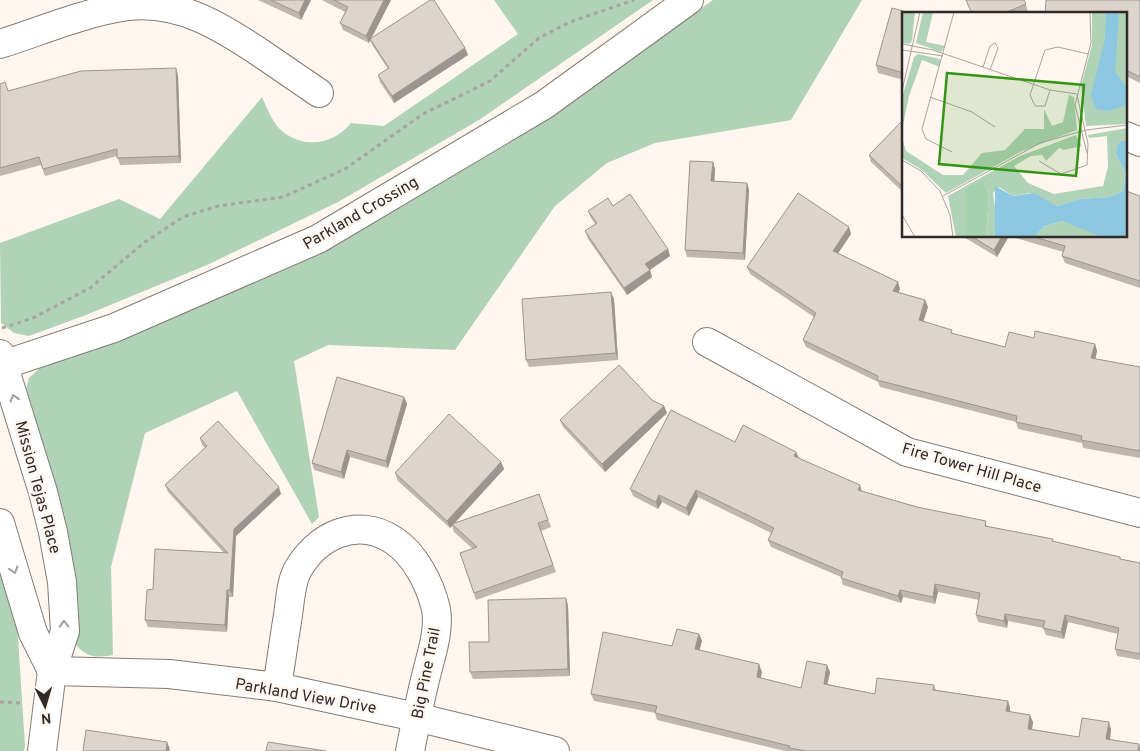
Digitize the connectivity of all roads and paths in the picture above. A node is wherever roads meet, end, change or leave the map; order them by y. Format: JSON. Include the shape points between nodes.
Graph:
{"nodes":[{"id":1,"x":634,"y":0,"type":"edge"},
{"id":2,"x":688,"y":0,"type":"edge"},
{"id":3,"x":0,"y":44,"type":"edge"},
{"id":4,"x":319,"y":93,"type":"dead end"},
{"id":5,"x":1128,"y":137,"type":"edge"},
{"id":6,"x":1140,"y":142,"type":"edge"},
{"id":7,"x":0,"y":329,"type":"edge"},
{"id":8,"x":707,"y":342,"type":"dead end"},
{"id":9,"x":1,"y":361,"type":"edge"},
{"id":10,"x":1140,"y":513,"type":"edge"},
{"id":11,"x":0,"y":523,"type":"edge"},
{"id":12,"x":52,"y":671,"type":"junction"},
{"id":13,"x":277,"y":687,"type":"junction"},
{"id":14,"x":416,"y":717,"type":"junction"},
{"id":15,"x":42,"y":751,"type":"edge"},
{"id":16,"x":410,"y":751,"type":"edge"},
{"id":17,"x":555,"y":751,"type":"edge"}],
"edges":[{"from":1,"to":7,"type":"path","via":[[570,22],[539,38],[490,81],[423,114],[345,169],[283,197],[218,206],[182,216],[90,288],[33,318]]},
{"from":2,"to":9,"type":"street","name":"Parkland Crossing","via":[[544,105],[318,239],[114,328]]},
{"from":3,"to":4,"type":"street","via":[[102,11],[130,6],[173,8],[226,30]]},
{"from":5,"to":6,"type":"street"},
{"from":8,"to":10,"type":"street","name":"Fire Tower Hill Place","via":[[907,452]]},
{"from":12,"to":9,"type":"street","name":"Mission Tejas Place","one_way":true,"via":[[65,631],[62,582],[43,492]]},
{"from":11,"to":12,"type":"street","one_way":true,"via":[[34,633]]},
{"from":12,"to":13,"type":"street","name":"Parkland View Drive","via":[[169,674]]},
{"from":12,"to":15,"type":"street","name":"Mission Tejas Place"},
{"from":13,"to":14,"type":"street","name":"Parkland View Drive"},
{"from":13,"to":14,"type":"street","name":"Big Pine Trail","via":[[296,572],[309,552],[327,538],[349,530],[370,530],[393,540],[413,558],[436,610],[436,634]]},
{"from":14,"to":16,"type":"street","name":"Big Pine Trail"},
{"from":14,"to":17,"type":"street","name":"Parkland View Drive"}]}
